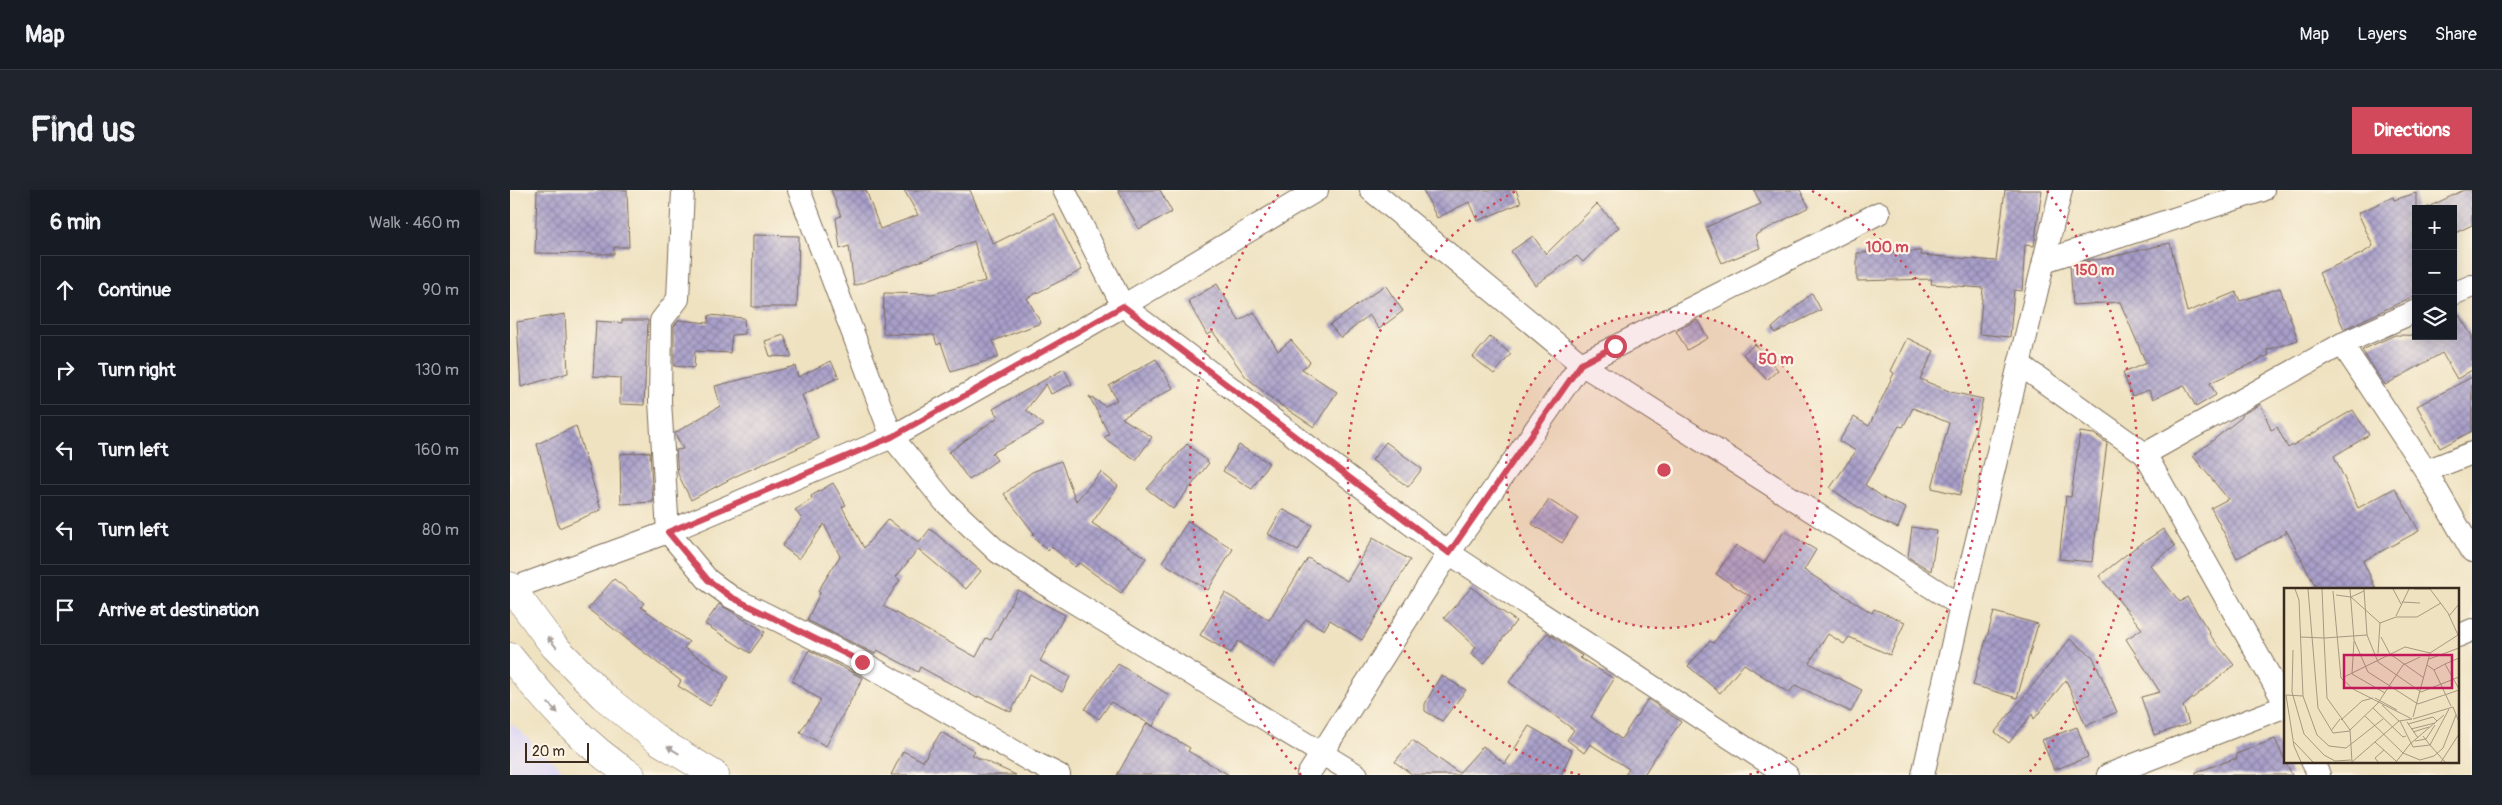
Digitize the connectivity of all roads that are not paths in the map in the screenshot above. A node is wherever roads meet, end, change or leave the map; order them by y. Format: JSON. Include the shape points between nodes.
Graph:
{"nodes":[{"id":1,"x":683,"y":190,"type":"edge"},
{"id":2,"x":799,"y":190,"type":"edge"},
{"id":3,"x":1064,"y":190,"type":"edge"},
{"id":4,"x":1317,"y":190,"type":"edge"},
{"id":5,"x":1371,"y":190,"type":"edge"},
{"id":6,"x":2061,"y":190,"type":"edge"},
{"id":7,"x":2264,"y":190,"type":"edge"},
{"id":8,"x":1879,"y":213,"type":"dead end"},
{"id":9,"x":2044,"y":261,"type":"junction"},
{"id":10,"x":2472,"y":286,"type":"edge"},
{"id":11,"x":2457,"y":292,"type":"edge"},
{"id":12,"x":1123,"y":306,"type":"junction"},
{"id":13,"x":2412,"y":313,"type":"edge"},
{"id":14,"x":2342,"y":344,"type":"junction"},
{"id":15,"x":1581,"y":364,"type":"junction"},
{"id":16,"x":2019,"y":364,"type":"junction"},
{"id":17,"x":892,"y":437,"type":"junction"},
{"id":18,"x":2472,"y":452,"type":"edge"},
{"id":19,"x":2145,"y":454,"type":"junction"},
{"id":20,"x":2426,"y":471,"type":"junction"},
{"id":21,"x":668,"y":532,"type":"junction"},
{"id":22,"x":2472,"y":551,"type":"edge"},
{"id":23,"x":1449,"y":553,"type":"junction"},
{"id":24,"x":511,"y":587,"type":"edge"},
{"id":25,"x":1961,"y":606,"type":"junction"},
{"id":26,"x":2472,"y":630,"type":"edge"},
{"id":27,"x":2460,"y":635,"type":"edge"},
{"id":28,"x":510,"y":657,"type":"edge"},
{"id":29,"x":2284,"y":702,"type":"edge"},
{"id":30,"x":2284,"y":707,"type":"edge"},
{"id":31,"x":1322,"y":754,"type":"junction"},
{"id":32,"x":2312,"y":762,"type":"edge"},
{"id":33,"x":631,"y":775,"type":"edge"},
{"id":34,"x":714,"y":775,"type":"edge"},
{"id":35,"x":1059,"y":775,"type":"edge"},
{"id":36,"x":1308,"y":775,"type":"edge"},
{"id":37,"x":1357,"y":775,"type":"edge"},
{"id":38,"x":1787,"y":775,"type":"edge"},
{"id":39,"x":1923,"y":775,"type":"edge"},
{"id":40,"x":2108,"y":775,"type":"edge"},
{"id":41,"x":2319,"y":775,"type":"edge"}],
"edges":[{"from":1,"to":21,"type":"street","via":[[678,299],[661,321],[660,401]]},
{"from":2,"to":17,"type":"street"},
{"from":3,"to":12,"type":"street"},
{"from":4,"to":12,"type":"street"},
{"from":5,"to":15,"type":"street"},
{"from":6,"to":9,"type":"street"},
{"from":7,"to":9,"type":"street"},
{"from":8,"to":15,"type":"street"},
{"from":9,"to":16,"type":"street"},
{"from":10,"to":11,"type":"street"},
{"from":12,"to":17,"type":"street"},
{"from":12,"to":23,"type":"street"},
{"from":13,"to":14,"type":"street"},
{"from":14,"to":19,"type":"street"},
{"from":14,"to":20,"type":"street"},
{"from":15,"to":23,"type":"street"},
{"from":15,"to":25,"type":"street"},
{"from":16,"to":19,"type":"street"},
{"from":16,"to":25,"type":"street"},
{"from":17,"to":21,"type":"street"},
{"from":17,"to":31,"type":"street","via":[[944,501],[998,552],[1054,590]]},
{"from":18,"to":20,"type":"street"},
{"from":19,"to":29,"type":"street"},
{"from":20,"to":22,"type":"street"},
{"from":21,"to":24,"type":"street"},
{"from":21,"to":35,"type":"street","via":[[708,580],[731,597],[862,662]]},
{"from":23,"to":31,"type":"street"},
{"from":23,"to":38,"type":"street"},
{"from":34,"to":24,"type":"main road","one_way":true,"via":[[659,741],[603,696],[554,646]]},
{"from":25,"to":39,"type":"street"},
{"from":26,"to":27,"type":"street"},
{"from":28,"to":33,"type":"main road","one_way":true,"via":[[539,693],[578,732]]},
{"from":30,"to":40,"type":"street"},
{"from":31,"to":36,"type":"street"},
{"from":31,"to":37,"type":"street"},
{"from":32,"to":41,"type":"street"}]}
